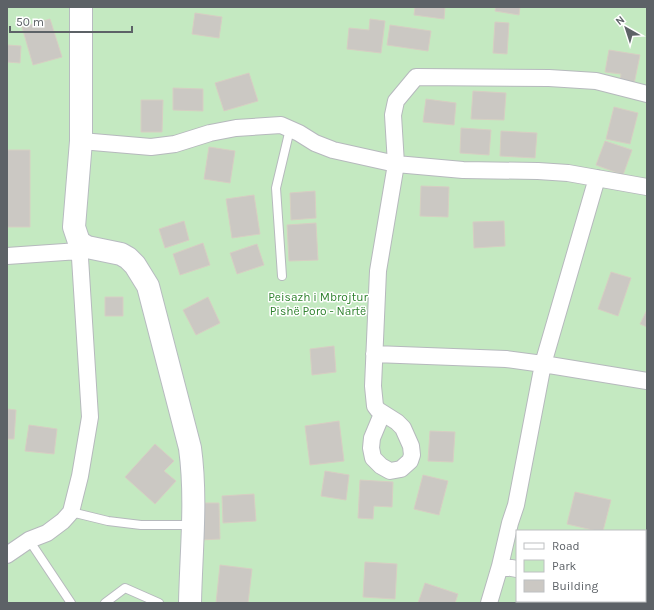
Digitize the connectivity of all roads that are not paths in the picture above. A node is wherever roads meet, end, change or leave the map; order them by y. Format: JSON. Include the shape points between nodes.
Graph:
{"nodes":[{"id":1,"x":81,"y":7,"type":"edge"},
{"id":2,"x":647,"y":94,"type":"edge"},
{"id":3,"x":290,"y":129,"type":"junction"},
{"id":4,"x":81,"y":142,"type":"junction"},
{"id":5,"x":396,"y":164,"type":"junction"},
{"id":6,"x":597,"y":178,"type":"junction"},
{"id":7,"x":647,"y":187,"type":"edge"},
{"id":8,"x":79,"y":246,"type":"junction"},
{"id":9,"x":7,"y":256,"type":"edge"},
{"id":10,"x":282,"y":276,"type":"dead end"},
{"id":11,"x":374,"y":354,"type":"junction"},
{"id":12,"x":543,"y":364,"type":"junction"},
{"id":13,"x":647,"y":381,"type":"edge"},
{"id":14,"x":382,"y":414,"type":"dead end"},
{"id":15,"x":71,"y":512,"type":"junction"},
{"id":16,"x":192,"y":526,"type":"junction"},
{"id":17,"x":29,"y":540,"type":"junction"},
{"id":18,"x":7,"y":555,"type":"edge"},
{"id":19,"x":500,"y":566,"type":"junction"},
{"id":20,"x":516,"y":569,"type":"edge"},
{"id":21,"x":71,"y":603,"type":"edge"},
{"id":22,"x":105,"y":603,"type":"edge"},
{"id":23,"x":159,"y":603,"type":"edge"},
{"id":24,"x":190,"y":603,"type":"edge"},
{"id":25,"x":489,"y":603,"type":"edge"}],
"edges":[{"from":1,"to":4,"type":"street"},
{"from":2,"to":5,"type":"street","via":[[596,81],[416,77],[396,101],[393,115]]},
{"from":3,"to":4,"type":"street","via":[[280,125],[236,128],[175,144],[151,147]]},
{"from":3,"to":5,"type":"street","via":[[333,150]]},
{"from":3,"to":10,"type":"lane","via":[[276,188]]},
{"from":4,"to":8,"type":"street","via":[[74,227]]},
{"from":5,"to":6,"type":"street","via":[[463,170],[568,173]]},
{"from":5,"to":11,"type":"street","via":[[378,271]]},
{"from":6,"to":7,"type":"street"},
{"from":6,"to":12,"type":"street"},
{"from":8,"to":9,"type":"street"},
{"from":8,"to":15,"type":"street","via":[[90,417]]},
{"from":8,"to":16,"type":"street","via":[[121,254],[128,258],[148,286],[190,448],[193,469]]},
{"from":11,"to":12,"type":"street","via":[[506,359]]},
{"from":11,"to":14,"type":"street","via":[[373,398],[375,406]]},
{"from":12,"to":13,"type":"street"},
{"from":12,"to":19,"type":"street","via":[[516,505]]},
{"from":15,"to":16,"type":"lane","via":[[108,521],[141,525]]},
{"from":15,"to":17,"type":"street","via":[[47,533]]},
{"from":16,"to":24,"type":"street"},
{"from":17,"to":18,"type":"street"},
{"from":17,"to":21,"type":"lane"},
{"from":19,"to":20,"type":"street"},
{"from":19,"to":25,"type":"street"},
{"from":22,"to":23,"type":"lane","via":[[125,588]]}]}
